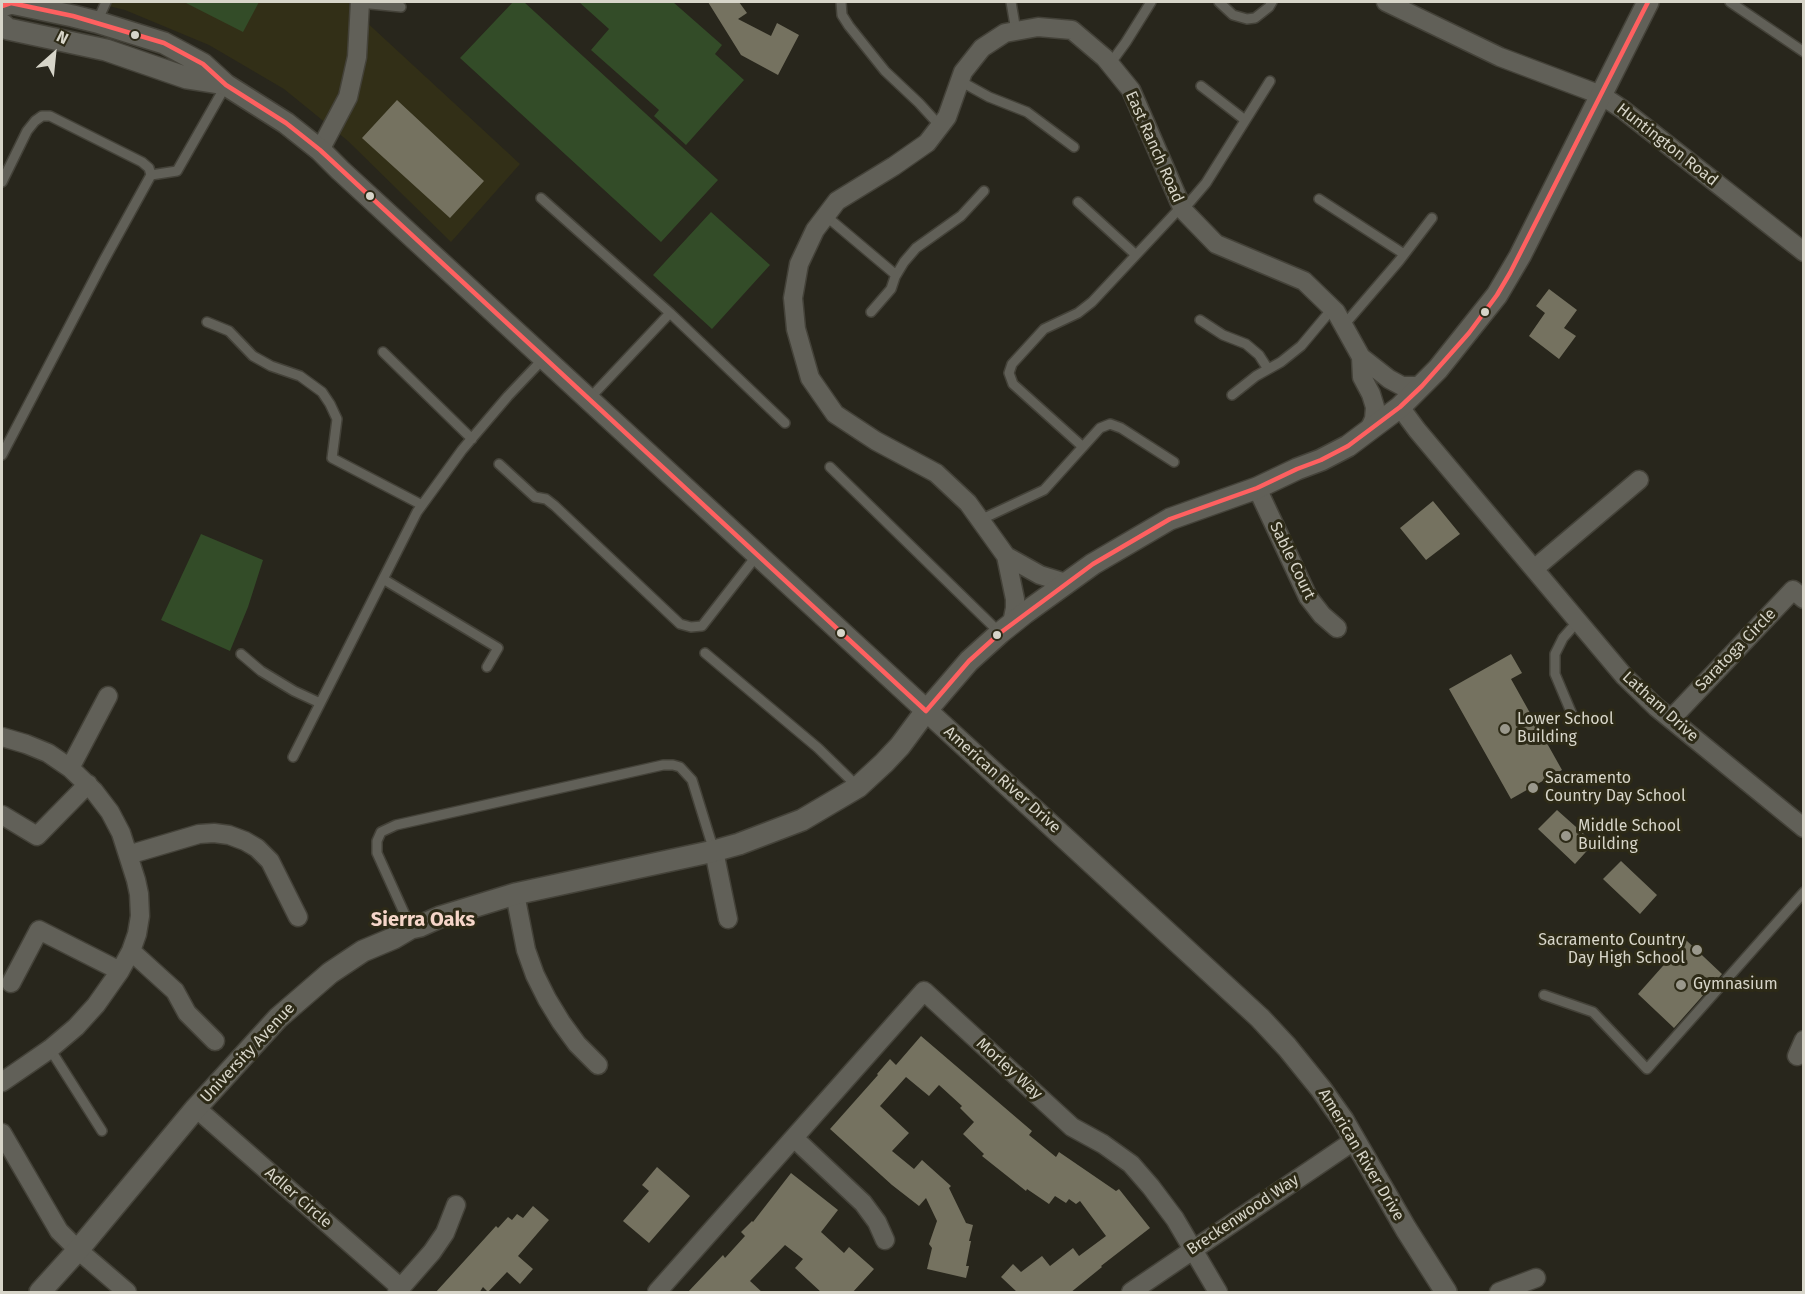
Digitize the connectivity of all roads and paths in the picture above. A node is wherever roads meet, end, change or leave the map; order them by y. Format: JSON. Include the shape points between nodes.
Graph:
{"nodes":[{"id":1,"x":106,"y":2,"type":"edge"},
{"id":2,"x":360,"y":2,"type":"edge"},
{"id":3,"x":841,"y":2,"type":"edge"},
{"id":4,"x":1011,"y":2,"type":"edge"},
{"id":5,"x":1151,"y":2,"type":"edge"},
{"id":6,"x":1219,"y":2,"type":"edge"},
{"id":7,"x":1272,"y":2,"type":"edge"},
{"id":8,"x":1386,"y":2,"type":"edge"},
{"id":9,"x":1648,"y":2,"type":"edge"},
{"id":10,"x":1730,"y":2,"type":"edge"},
{"id":11,"x":2,"y":6,"type":"edge"},
{"id":12,"x":401,"y":7,"type":"dead end"},
{"id":13,"x":97,"y":22,"type":"junction"},
{"id":14,"x":2,"y":24,"type":"edge"},
{"id":15,"x":1016,"y":31,"type":"junction"},
{"id":16,"x":1803,"y":52,"type":"edge"},
{"id":17,"x":1110,"y":64,"type":"junction"},
{"id":18,"x":960,"y":81,"type":"junction"},
{"id":19,"x":1270,"y":81,"type":"dead end"},
{"id":20,"x":226,"y":85,"type":"junction"},
{"id":21,"x":1201,"y":86,"type":"dead end"},
{"id":22,"x":1601,"y":95,"type":"junction"},
{"id":23,"x":1245,"y":120,"type":"junction"},
{"id":24,"x":940,"y":126,"type":"junction"},
{"id":25,"x":1074,"y":147,"type":"dead end"},
{"id":26,"x":320,"y":150,"type":"junction"},
{"id":27,"x":151,"y":175,"type":"junction"},
{"id":28,"x":2,"y":182,"type":"edge"},
{"id":29,"x":984,"y":191,"type":"dead end"},
{"id":30,"x":542,"y":198,"type":"dead end"},
{"id":31,"x":1319,"y":199,"type":"dead end"},
{"id":32,"x":1078,"y":202,"type":"dead end"},
{"id":33,"x":1181,"y":209,"type":"junction"},
{"id":34,"x":826,"y":216,"type":"junction"},
{"id":35,"x":1432,"y":218,"type":"dead end"},
{"id":36,"x":1803,"y":252,"type":"edge"},
{"id":37,"x":1404,"y":254,"type":"junction"},
{"id":38,"x":1136,"y":255,"type":"junction"},
{"id":39,"x":896,"y":275,"type":"junction"},
{"id":40,"x":1332,"y":309,"type":"junction"},
{"id":41,"x":871,"y":312,"type":"dead end"},
{"id":42,"x":670,"y":313,"type":"junction"},
{"id":43,"x":1200,"y":320,"type":"dead end"},
{"id":44,"x":207,"y":322,"type":"dead end"},
{"id":45,"x":1344,"y":325,"type":"junction"},
{"id":46,"x":383,"y":352,"type":"dead end"},
{"id":47,"x":1361,"y":357,"type":"junction"},
{"id":48,"x":544,"y":358,"type":"junction"},
{"id":49,"x":1268,"y":369,"type":"junction"},
{"id":50,"x":1422,"y":386,"type":"junction"},
{"id":51,"x":1232,"y":395,"type":"dead end"},
{"id":52,"x":589,"y":399,"type":"junction"},
{"id":53,"x":1400,"y":406,"type":"junction"},
{"id":54,"x":785,"y":423,"type":"dead end"},
{"id":55,"x":1368,"y":432,"type":"junction"},
{"id":56,"x":472,"y":439,"type":"junction"},
{"id":57,"x":1083,"y":447,"type":"junction"},
{"id":58,"x":2,"y":455,"type":"edge"},
{"id":59,"x":1174,"y":462,"type":"dead end"},
{"id":60,"x":499,"y":464,"type":"dead end"},
{"id":61,"x":830,"y":467,"type":"dead end"},
{"id":62,"x":1639,"y":480,"type":"dead end"},
{"id":63,"x":1257,"y":488,"type":"junction"},
{"id":64,"x":422,"y":505,"type":"junction"},
{"id":65,"x":980,"y":520,"type":"junction"},
{"id":66,"x":758,"y":554,"type":"junction"},
{"id":67,"x":1006,"y":556,"type":"junction"},
{"id":68,"x":1534,"y":569,"type":"junction"},
{"id":69,"x":383,"y":579,"type":"junction"},
{"id":70,"x":1066,"y":583,"type":"junction"},
{"id":71,"x":1803,"y":599,"type":"edge"},
{"id":72,"x":1578,"y":621,"type":"junction"},
{"id":73,"x":1006,"y":628,"type":"junction"},
{"id":74,"x":1337,"y":628,"type":"dead end"},
{"id":75,"x":705,"y":653,"type":"dead end"},
{"id":76,"x":240,"y":654,"type":"dead end"},
{"id":77,"x":487,"y":667,"type":"dead end"},
{"id":78,"x":108,"y":696,"type":"dead end"},
{"id":79,"x":320,"y":703,"type":"junction"},
{"id":80,"x":926,"y":711,"type":"junction"},
{"id":81,"x":1574,"y":719,"type":"dead end"},
{"id":82,"x":1671,"y":719,"type":"junction"},
{"id":83,"x":2,"y":737,"type":"edge"},
{"id":84,"x":292,"y":757,"type":"dead end"},
{"id":85,"x":70,"y":768,"type":"junction"},
{"id":86,"x":88,"y":784,"type":"junction"},
{"id":87,"x":858,"y":787,"type":"junction"},
{"id":88,"x":2,"y":815,"type":"edge"},
{"id":89,"x":1803,"y":828,"type":"edge"},
{"id":90,"x":714,"y":851,"type":"junction"},
{"id":91,"x":128,"y":855,"type":"junction"},
{"id":92,"x":1803,"y":892,"type":"edge"},
{"id":93,"x":515,"y":894,"type":"junction"},
{"id":94,"x":298,"y":916,"type":"dead end"},
{"id":95,"x":728,"y":919,"type":"dead end"},
{"id":96,"x":411,"y":928,"type":"junction"},
{"id":97,"x":131,"y":951,"type":"junction"},
{"id":98,"x":120,"y":971,"type":"junction"},
{"id":99,"x":11,"y":983,"type":"dead end"},
{"id":100,"x":1544,"y":995,"type":"dead end"},
{"id":101,"x":215,"y":1041,"type":"dead end"},
{"id":102,"x":50,"y":1049,"type":"junction"},
{"id":103,"x":598,"y":1065,"type":"dead end"},
{"id":104,"x":2,"y":1082,"type":"edge"},
{"id":105,"x":196,"y":1108,"type":"junction"},
{"id":106,"x":102,"y":1131,"type":"dead end"},
{"id":107,"x":2,"y":1134,"type":"edge"},
{"id":108,"x":794,"y":1138,"type":"junction"},
{"id":109,"x":1355,"y":1140,"type":"junction"},
{"id":110,"x":456,"y":1205,"type":"dead end"},
{"id":111,"x":885,"y":1240,"type":"dead end"},
{"id":112,"x":1194,"y":1248,"type":"junction"},
{"id":113,"x":78,"y":1250,"type":"junction"},
{"id":114,"x":1536,"y":1278,"type":"dead end"},
{"id":115,"x":399,"y":1290,"type":"edge"},
{"id":116,"x":40,"y":1293,"type":"edge"},
{"id":117,"x":127,"y":1293,"type":"edge"},
{"id":118,"x":657,"y":1293,"type":"edge"},
{"id":119,"x":1131,"y":1293,"type":"edge"},
{"id":120,"x":1218,"y":1293,"type":"edge"},
{"id":121,"x":1446,"y":1293,"type":"edge"},
{"id":122,"x":1499,"y":1293,"type":"edge"}],
"edges":[{"from":1,"to":13,"type":"lane"},
{"from":2,"to":12,"type":"lane"},
{"from":2,"to":26,"type":"street","via":[[357,57],[348,97]]},
{"from":3,"to":24,"type":"lane","via":[[842,15],[849,26]]},
{"from":4,"to":15,"type":"lane"},
{"from":5,"to":17,"type":"lane"},
{"from":6,"to":7,"type":"lane","via":[[1233,15],[1247,19],[1256,18]]},
{"from":8,"to":22,"type":"street","name":"Huntington Road","via":[[1500,57]]},
{"from":9,"to":22,"type":"street","name":"University Avenue"},
{"from":10,"to":16,"type":"lane"},
{"from":11,"to":13,"type":"street","name":"American River Drive","via":[[11,3]]},
{"from":13,"to":20,"type":"street","name":"American River Drive","via":[[164,44],[203,64]]},
{"from":14,"to":20,"type":"street","name":"American River Drive","via":[[8,29],[106,50],[187,78]]},
{"from":15,"to":17,"type":"street","name":"East Ranch Road","via":[[1038,27],[1072,30]]},
{"from":15,"to":18,"type":"street","name":"East Ranch Road","via":[[1005,33],[982,48]]},
{"from":17,"to":33,"type":"street","name":"East Ranch Road","via":[[1131,90]]},
{"from":18,"to":24,"type":"street","name":"East Ranch Road"},
{"from":18,"to":25,"type":"lane","via":[[1027,112]]},
{"from":19,"to":23,"type":"lane"},
{"from":20,"to":26,"type":"street","name":"American River Drive"},
{"from":20,"to":27,"type":"lane","via":[[177,171]]},
{"from":21,"to":23,"type":"lane"},
{"from":22,"to":36,"type":"street","name":"Huntington Road"},
{"from":22,"to":50,"type":"street","name":"University Avenue","via":[[1497,295]]},
{"from":23,"to":33,"type":"lane","via":[[1206,183]]},
{"from":24,"to":34,"type":"street","name":"East Ranch Road","via":[[927,143],[837,201]]},
{"from":26,"to":48,"type":"street","name":"American River Drive"},
{"from":27,"to":28,"type":"lane","via":[[142,162],[50,116],[42,116],[27,130]]},
{"from":27,"to":58,"type":"lane"},
{"from":29,"to":39,"type":"lane","via":[[961,216],[916,248]]},
{"from":30,"to":42,"type":"lane"},
{"from":31,"to":37,"type":"lane"},
{"from":32,"to":38,"type":"lane"},
{"from":33,"to":38,"type":"lane"},
{"from":33,"to":40,"type":"street","name":"East Ranch Road","via":[[1216,244],[1304,281]]},
{"from":34,"to":39,"type":"lane"},
{"from":34,"to":65,"type":"street","name":"East Ranch Road","via":[[799,264],[794,298],[796,329],[810,378],[834,414],[936,473]]},
{"from":35,"to":37,"type":"lane"},
{"from":37,"to":45,"type":"lane"},
{"from":38,"to":57,"type":"lane","via":[[1092,302],[1044,329],[1012,364],[1009,373],[1013,384]]},
{"from":39,"to":41,"type":"lane","via":[[891,289]]},
{"from":40,"to":45,"type":"street","name":"East Ranch Road"},
{"from":40,"to":49,"type":"lane","via":[[1301,346]]},
{"from":42,"to":52,"type":"lane"},
{"from":42,"to":54,"type":"lane"},
{"from":43,"to":49,"type":"lane","via":[[1246,344]]},
{"from":44,"to":64,"type":"lane","via":[[228,331],[253,356],[300,376],[322,392],[337,419],[332,458]]},
{"from":45,"to":47,"type":"street","name":"East Ranch Road"},
{"from":46,"to":56,"type":"lane"},
{"from":47,"to":50,"type":"street","name":"East Ranch Road","via":[[1402,386]]},
{"from":47,"to":55,"type":"street","via":[[1362,377],[1374,407]]},
{"from":48,"to":52,"type":"street","name":"American River Drive"},
{"from":48,"to":56,"type":"lane"},
{"from":49,"to":51,"type":"lane"},
{"from":50,"to":53,"type":"street","name":"University Avenue"},
{"from":52,"to":66,"type":"street","name":"American River Drive"},
{"from":53,"to":55,"type":"street","name":"University Avenue"},
{"from":53,"to":68,"type":"street","name":"Latham Drive"},
{"from":55,"to":63,"type":"street","name":"University Avenue","via":[[1321,460]]},
{"from":56,"to":64,"type":"lane"},
{"from":57,"to":59,"type":"lane","via":[[1100,428],[1110,424]]},
{"from":57,"to":65,"type":"lane","via":[[1044,490]]},
{"from":60,"to":66,"type":"lane","via":[[535,497],[555,506],[680,624],[702,626]]},
{"from":61,"to":73,"type":"lane"},
{"from":62,"to":68,"type":"street"},
{"from":63,"to":70,"type":"street","name":"University Avenue","via":[[1170,519]]},
{"from":63,"to":74,"type":"street","name":"Sable Court","via":[[1308,597]]},
{"from":64,"to":69,"type":"lane"},
{"from":65,"to":67,"type":"street","name":"East Ranch Road"},
{"from":66,"to":80,"type":"street","name":"American River Drive"},
{"from":67,"to":70,"type":"street","name":"East Ranch Road","via":[[1040,575]]},
{"from":67,"to":73,"type":"street","name":"East Ranch Road","via":[[1015,599]]},
{"from":68,"to":72,"type":"street","name":"Latham Drive"},
{"from":69,"to":77,"type":"lane","via":[[498,648]]},
{"from":69,"to":79,"type":"lane"},
{"from":70,"to":73,"type":"street","name":"University Avenue"},
{"from":71,"to":82,"type":"street","name":"Saratoga Circle","via":[[1793,590]]},
{"from":72,"to":81,"type":"lane","via":[[1555,654],[1555,674]]},
{"from":72,"to":82,"type":"street","name":"Latham Drive","via":[[1624,676]]},
{"from":73,"to":80,"type":"street","name":"University Avenue","via":[[969,661]]},
{"from":75,"to":87,"type":"lane"},
{"from":76,"to":79,"type":"lane","via":[[294,692]]},
{"from":78,"to":85,"type":"street"},
{"from":79,"to":84,"type":"lane"},
{"from":80,"to":87,"type":"street","name":"University Avenue","via":[[900,746]]},
{"from":80,"to":109,"type":"street","name":"American River Drive","via":[[1260,1018],[1321,1089]]},
{"from":82,"to":89,"type":"street","name":"Latham Drive"},
{"from":83,"to":85,"type":"street","via":[[48,753]]},
{"from":85,"to":86,"type":"street"},
{"from":86,"to":88,"type":"street","via":[[37,836]]},
{"from":86,"to":91,"type":"street","via":[[110,812]]},
{"from":87,"to":90,"type":"street","name":"University Avenue","via":[[802,820]]},
{"from":90,"to":93,"type":"street","name":"University Avenue"},
{"from":90,"to":95,"type":"street"},
{"from":90,"to":96,"type":"lane","via":[[692,780],[673,765],[396,825],[381,832],[377,853]]},
{"from":91,"to":94,"type":"street","via":[[199,834],[237,838],[270,861]]},
{"from":91,"to":97,"type":"street","via":[[139,894],[140,916]]},
{"from":92,"to":100,"type":"lane","via":[[1647,1069],[1593,1012]]},
{"from":93,"to":96,"type":"street","name":"University Avenue"},
{"from":93,"to":103,"type":"street","via":[[535,975],[561,1022]]},
{"from":96,"to":105,"type":"street","name":"University Avenue","via":[[363,951],[312,988],[278,1018]]},
{"from":97,"to":98,"type":"street"},
{"from":97,"to":101,"type":"street","via":[[175,991],[187,1013]]},
{"from":98,"to":99,"type":"street","via":[[39,930]]},
{"from":98,"to":102,"type":"street","via":[[96,1005]]},
{"from":102,"to":104,"type":"street"},
{"from":102,"to":106,"type":"lane"},
{"from":105,"to":113,"type":"street","name":"University Avenue"},
{"from":105,"to":115,"type":"street","name":"Adler Circle"},
{"from":107,"to":113,"type":"street","via":[[52,1220]]},
{"from":108,"to":111,"type":"street","via":[[863,1203]]},
{"from":108,"to":112,"type":"street","name":"Morley Way","via":[[924,991],[1072,1127],[1131,1164]]},
{"from":108,"to":118,"type":"street","name":"Morley Way"},
{"from":109,"to":112,"type":"street","name":"Breckenwood Way"},
{"from":109,"to":121,"type":"street","name":"American River Drive"},
{"from":110,"to":115,"type":"street","name":"Adler Circle","via":[[445,1233]]},
{"from":112,"to":119,"type":"street","name":"Breckenwood Way"},
{"from":112,"to":120,"type":"street","name":"Morley Way"},
{"from":113,"to":116,"type":"street","name":"University Avenue"},
{"from":113,"to":117,"type":"street"},
{"from":114,"to":122,"type":"street"}]}
